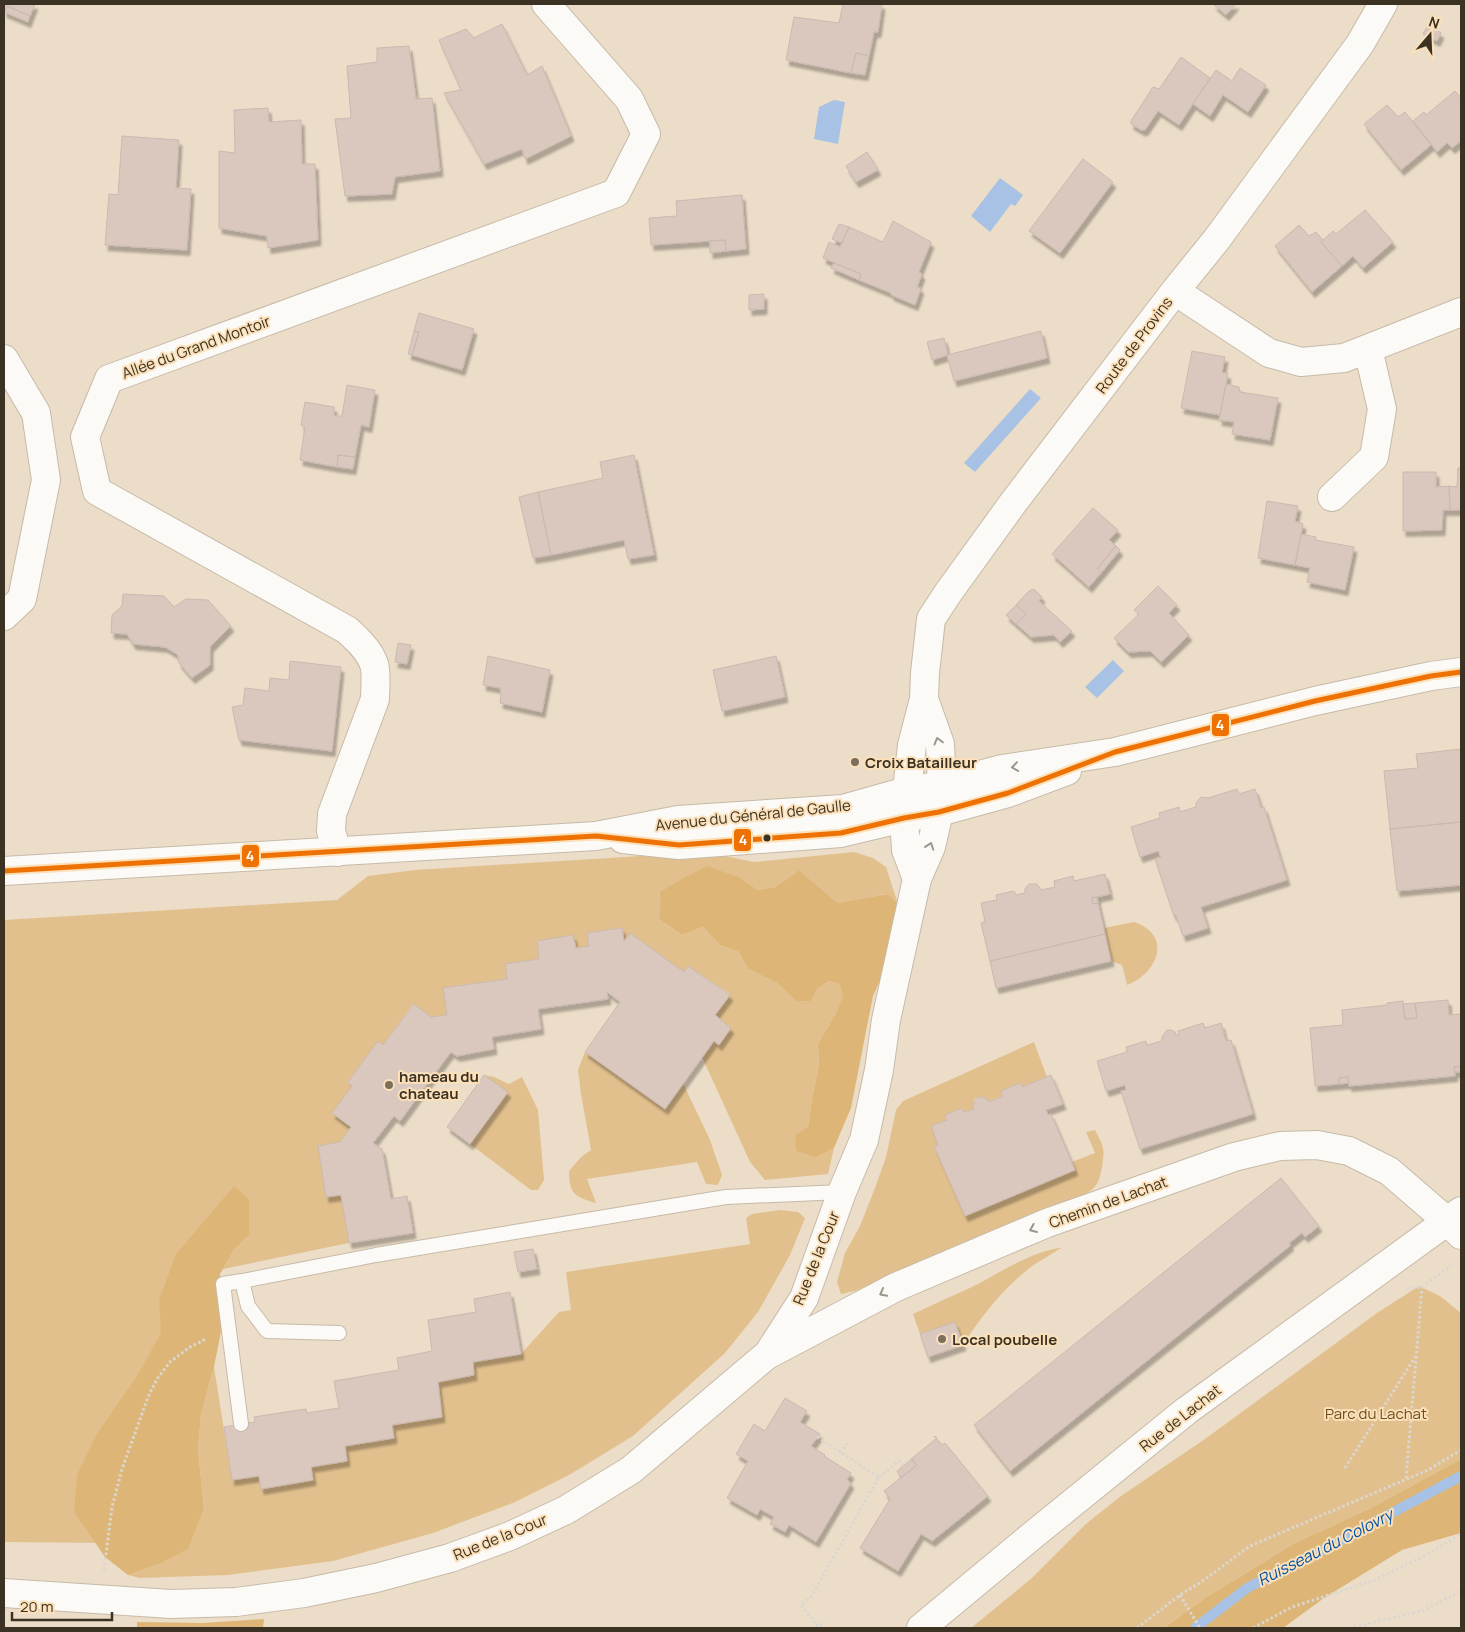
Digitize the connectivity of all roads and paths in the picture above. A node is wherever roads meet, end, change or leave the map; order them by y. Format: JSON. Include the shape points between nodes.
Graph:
{"nodes":[{"id":1,"x":546,"y":4,"type":"edge"},
{"id":2,"x":1383,"y":4,"type":"edge"},
{"id":3,"x":1175,"y":291,"type":"junction"},
{"id":4,"x":1461,"y":312,"type":"edge"},
{"id":5,"x":1368,"y":349,"type":"junction"},
{"id":6,"x":4,"y":359,"type":"edge"},
{"id":7,"x":1332,"y":497,"type":"dead end"},
{"id":8,"x":4,"y":616,"type":"edge"},
{"id":9,"x":1461,"y":672,"type":"edge"},
{"id":10,"x":924,"y":699,"type":"junction"},
{"id":11,"x":1115,"y":752,"type":"junction"},
{"id":12,"x":942,"y":785,"type":"junction"},
{"id":13,"x":906,"y":791,"type":"junction"},
{"id":14,"x":940,"y":812,"type":"junction"},
{"id":15,"x":904,"y":818,"type":"junction"},
{"id":16,"x":596,"y":836,"type":"junction"},
{"id":17,"x":337,"y":852,"type":"junction"},
{"id":18,"x":4,"y":871,"type":"edge"},
{"id":19,"x":917,"y":880,"type":"junction"},
{"id":20,"x":842,"y":1192,"type":"junction"},
{"id":21,"x":1457,"y":1222,"type":"edge"},
{"id":22,"x":1454,"y":1263,"type":"dead end"},
{"id":23,"x":242,"y":1281,"type":"junction"},
{"id":24,"x":229,"y":1329,"type":"junction"},
{"id":25,"x":339,"y":1333,"type":"dead end"},
{"id":26,"x":1417,"y":1353,"type":"junction"},
{"id":27,"x":768,"y":1354,"type":"junction"},
{"id":28,"x":240,"y":1424,"type":"dead end"},
{"id":29,"x":817,"y":1437,"type":"dead end"},
{"id":30,"x":848,"y":1442,"type":"dead end"},
{"id":31,"x":1461,"y":1450,"type":"edge"},
{"id":32,"x":840,"y":1452,"type":"junction"},
{"id":33,"x":903,"y":1466,"type":"dead end"},
{"id":34,"x":1345,"y":1468,"type":"dead end"},
{"id":35,"x":879,"y":1477,"type":"junction"},
{"id":36,"x":1406,"y":1478,"type":"junction"},
{"id":37,"x":1461,"y":1534,"type":"edge"},
{"id":38,"x":103,"y":1577,"type":"dead end"},
{"id":39,"x":1461,"y":1590,"type":"edge"},
{"id":40,"x":4,"y":1593,"type":"edge"},
{"id":41,"x":1180,"y":1595,"type":"junction"},
{"id":42,"x":815,"y":1624,"type":"junction"},
{"id":43,"x":819,"y":1628,"type":"edge"},
{"id":44,"x":825,"y":1628,"type":"edge"},
{"id":45,"x":921,"y":1628,"type":"edge"},
{"id":46,"x":1137,"y":1628,"type":"edge"},
{"id":47,"x":1200,"y":1628,"type":"edge"},
{"id":48,"x":1253,"y":1628,"type":"edge"},
{"id":49,"x":1349,"y":1628,"type":"edge"}],
"edges":[{"from":1,"to":17,"type":"street","name":"Allée du Grand Montoir","via":[[629,99],[646,134],[616,193],[109,379],[85,437],[97,491],[346,630],[360,643],[374,664],[375,700],[332,814],[330,831]]},
{"from":2,"to":3,"type":"street","name":"Route de Provins","via":[[1360,44]]},
{"from":3,"to":5,"type":"street","via":[[1269,353],[1300,362],[1344,358]]},
{"from":3,"to":10,"type":"street","name":"Route de Provins","via":[[1013,503],[932,619]]},
{"from":4,"to":5,"type":"street"},
{"from":5,"to":7,"type":"street","via":[[1382,409],[1374,456]]},
{"from":6,"to":8,"type":"street","via":[[36,413],[46,480],[22,599]]},
{"from":9,"to":11,"type":"street","name":"Avenue du Général de Gaulle","via":[[1315,700]]},
{"from":12,"to":10,"type":"street","name":"Route de Provins","one_way":true,"via":[[940,744]]},
{"from":10,"to":13,"type":"street","name":"Route de Provins","via":[[912,745]]},
{"from":11,"to":12,"type":"street","name":"Avenue du Général de Gaulle","one_way":true,"via":[[1002,769]]},
{"from":11,"to":14,"type":"street","name":"Avenue du Général de Gaulle","via":[[1008,793]]},
{"from":12,"to":13,"type":"street","name":"Avenue du Général de Gaulle"},
{"from":12,"to":14,"type":"street","name":"Route de Provins"},
{"from":13,"to":15,"type":"street","name":"Route de Provins"},
{"from":13,"to":16,"type":"street","name":"Avenue du Général de Gaulle","via":[[843,809],[678,820]]},
{"from":14,"to":15,"type":"street","name":"Avenue du Général de Gaulle"},
{"from":19,"to":14,"type":"street","name":"Rue de la Cour","one_way":true,"via":[[931,847]]},
{"from":15,"to":16,"type":"street","name":"Avenue du Général de Gaulle","via":[[841,833],[679,846]]},
{"from":15,"to":19,"type":"street","via":[[906,850]]},
{"from":16,"to":17,"type":"street","name":"Avenue du Général de Gaulle"},
{"from":17,"to":18,"type":"street","name":"Avenue du Général de Gaulle"},
{"from":19,"to":20,"type":"street","name":"Rue de la Cour","via":[[864,1140]]},
{"from":20,"to":23,"type":"lane","name":"Rue de la Cour","via":[[726,1197],[376,1255]]},
{"from":20,"to":27,"type":"street","name":"Rue de la Cour","via":[[804,1298]]},
{"from":21,"to":27,"type":"street","name":"Chemin de Lachat","one_way":true,"via":[[1388,1171],[1349,1152],[1317,1145],[1280,1146],[1234,1157],[1047,1223],[896,1287]]},
{"from":21,"to":45,"type":"street","name":"Rue de Lachat","via":[[1186,1411]]},
{"from":22,"to":26,"type":"path","via":[[1422,1287]]},
{"from":23,"to":24,"type":"lane","name":"Rue de la Cour","via":[[223,1284]]},
{"from":23,"to":25,"type":"lane","via":[[248,1306],[268,1331]]},
{"from":24,"to":28,"type":"lane"},
{"from":24,"to":38,"type":"path","via":[[190,1347],[170,1362],[148,1397],[112,1507]]},
{"from":26,"to":34,"type":"path"},
{"from":26,"to":36,"type":"path"},
{"from":27,"to":40,"type":"street","name":"Rue de la Cour","via":[[631,1470],[566,1510],[510,1536],[450,1558],[304,1594],[236,1602],[171,1604]]},
{"from":29,"to":32,"type":"path"},
{"from":30,"to":32,"type":"path"},
{"from":31,"to":36,"type":"path","via":[[1428,1470]]},
{"from":32,"to":35,"type":"path"},
{"from":33,"to":35,"type":"path","via":[[899,1461]]},
{"from":35,"to":42,"type":"path","via":[[811,1597],[801,1605]]},
{"from":36,"to":41,"type":"path","via":[[1250,1546]]},
{"from":37,"to":48,"type":"path","via":[[1375,1580],[1292,1607]]},
{"from":39,"to":49,"type":"path","via":[[1422,1611]]},
{"from":41,"to":46,"type":"path"},
{"from":41,"to":47,"type":"path"},
{"from":42,"to":43,"type":"path"},
{"from":42,"to":44,"type":"path"}]}
